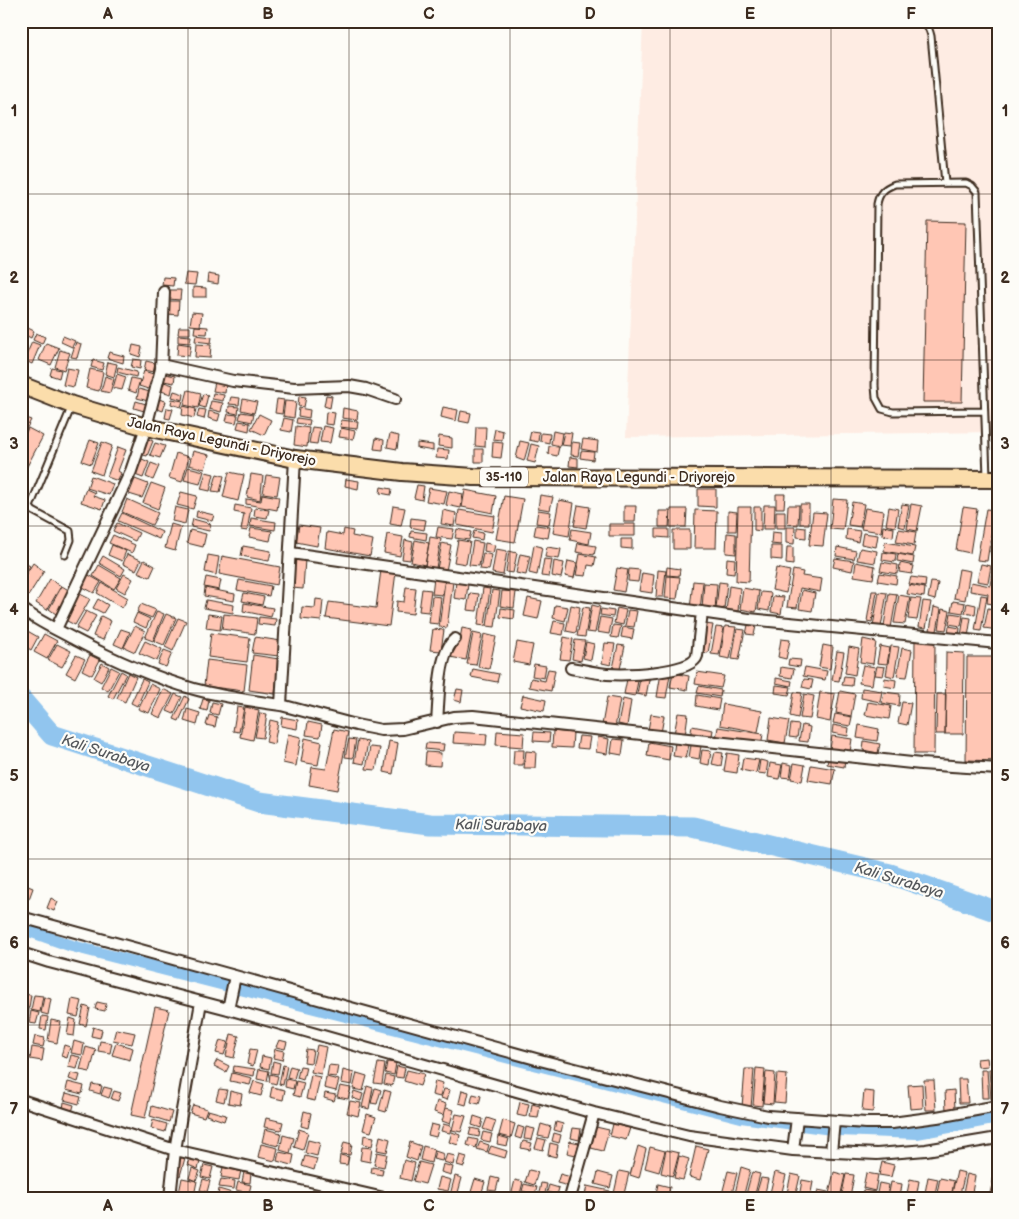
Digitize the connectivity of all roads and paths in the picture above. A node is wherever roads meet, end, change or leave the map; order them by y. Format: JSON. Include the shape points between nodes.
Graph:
{"nodes":[{"id":1,"x":917,"y":21,"type":"edge"},
{"id":2,"x":945,"y":183,"type":"junction"},
{"id":3,"x":164,"y":292,"type":"dead end"},
{"id":4,"x":161,"y":365,"type":"junction"},
{"id":5,"x":21,"y":385,"type":"edge"},
{"id":6,"x":395,"y":399,"type":"dead end"},
{"id":7,"x":72,"y":405,"type":"junction"},
{"id":8,"x":984,"y":411,"type":"junction"},
{"id":9,"x":146,"y":427,"type":"junction"},
{"id":10,"x":295,"y":459,"type":"junction"},
{"id":11,"x":992,"y":479,"type":"edge"},
{"id":12,"x":291,"y":553,"type":"junction"},
{"id":13,"x":65,"y":555,"type":"dead end"},
{"id":14,"x":21,"y":608,"type":"edge"},
{"id":15,"x":702,"y":612,"type":"junction"},
{"id":16,"x":56,"y":629,"type":"junction"},
{"id":17,"x":455,"y":639,"type":"dead end"},
{"id":18,"x":998,"y":643,"type":"edge"},
{"id":19,"x":571,"y":668,"type":"dead end"},
{"id":20,"x":281,"y":705,"type":"junction"},
{"id":21,"x":438,"y":722,"type":"junction"},
{"id":22,"x":998,"y":769,"type":"edge"},
{"id":23,"x":21,"y":917,"type":"edge"},
{"id":24,"x":21,"y":953,"type":"edge"},
{"id":25,"x":234,"y":979,"type":"junction"},
{"id":26,"x":201,"y":1002,"type":"junction"},
{"id":27,"x":229,"y":1005,"type":"junction"},
{"id":28,"x":21,"y":1100,"type":"edge"},
{"id":29,"x":998,"y":1106,"type":"edge"},
{"id":30,"x":594,"y":1113,"type":"junction"},
{"id":31,"x":796,"y":1120,"type":"junction"},
{"id":32,"x":834,"y":1123,"type":"junction"},
{"id":33,"x":998,"y":1138,"type":"edge"},
{"id":34,"x":793,"y":1147,"type":"junction"},
{"id":35,"x":831,"y":1148,"type":"junction"},
{"id":36,"x":175,"y":1150,"type":"junction"},
{"id":37,"x":170,"y":1198,"type":"edge"},
{"id":38,"x":384,"y":1198,"type":"edge"},
{"id":39,"x":570,"y":1198,"type":"edge"}],
"edges":[{"from":1,"to":2,"type":"lane","via":[[927,25],[931,36]]},
{"from":2,"to":8,"type":"lane","via":[[968,183],[978,196]]},
{"from":2,"to":8,"type":"lane","via":[[895,184],[887,186],[879,197],[876,398],[882,410],[887,412]]},
{"from":3,"to":4,"type":"street"},
{"from":4,"to":6,"type":"street","via":[[233,381],[294,388],[349,386]]},
{"from":4,"to":9,"type":"street"},
{"from":5,"to":7,"type":"main road","name":"Jalan Raya Legundi - Driyorejo","number":"35-110"},
{"from":7,"to":9,"type":"main road","name":"Jalan Raya Legundi - Driyorejo","number":"35-110"},
{"from":7,"to":13,"type":"lane","via":[[30,507],[70,531],[71,540]]},
{"from":8,"to":11,"type":"lane"},
{"from":9,"to":10,"type":"main road","name":"Jalan Raya Legundi - Driyorejo","number":"35-110"},
{"from":9,"to":16,"type":"street","via":[[131,471]]},
{"from":10,"to":11,"type":"main road","name":"Jalan Raya Legundi - Driyorejo","number":"35-110","via":[[474,477]]},
{"from":10,"to":12,"type":"street"},
{"from":12,"to":15,"type":"street"},
{"from":12,"to":20,"type":"street"},
{"from":14,"to":16,"type":"street"},
{"from":15,"to":18,"type":"street"},
{"from":15,"to":19,"type":"street","via":[[696,656],[692,663],[672,670],[643,673],[607,674]]},
{"from":16,"to":20,"type":"street","via":[[148,674],[195,689]]},
{"from":17,"to":21,"type":"street","via":[[445,654]]},
{"from":20,"to":21,"type":"street","via":[[381,730]]},
{"from":21,"to":22,"type":"street","via":[[473,716],[921,764]]},
{"from":23,"to":25,"type":"street"},
{"from":24,"to":26,"type":"street","via":[[110,980]]},
{"from":25,"to":27,"type":"street"},
{"from":25,"to":31,"type":"street","via":[[720,1106]]},
{"from":26,"to":27,"type":"street"},
{"from":26,"to":36,"type":"street"},
{"from":27,"to":30,"type":"street"},
{"from":28,"to":36,"type":"street"},
{"from":29,"to":32,"type":"street","via":[[892,1123]]},
{"from":30,"to":34,"type":"street","via":[[689,1136]]},
{"from":30,"to":39,"type":"street"},
{"from":31,"to":32,"type":"street"},
{"from":31,"to":34,"type":"street"},
{"from":32,"to":35,"type":"street"},
{"from":33,"to":35,"type":"street","via":[[904,1153],[877,1154]]},
{"from":34,"to":35,"type":"street"},
{"from":36,"to":37,"type":"street"},
{"from":36,"to":38,"type":"street"}]}
